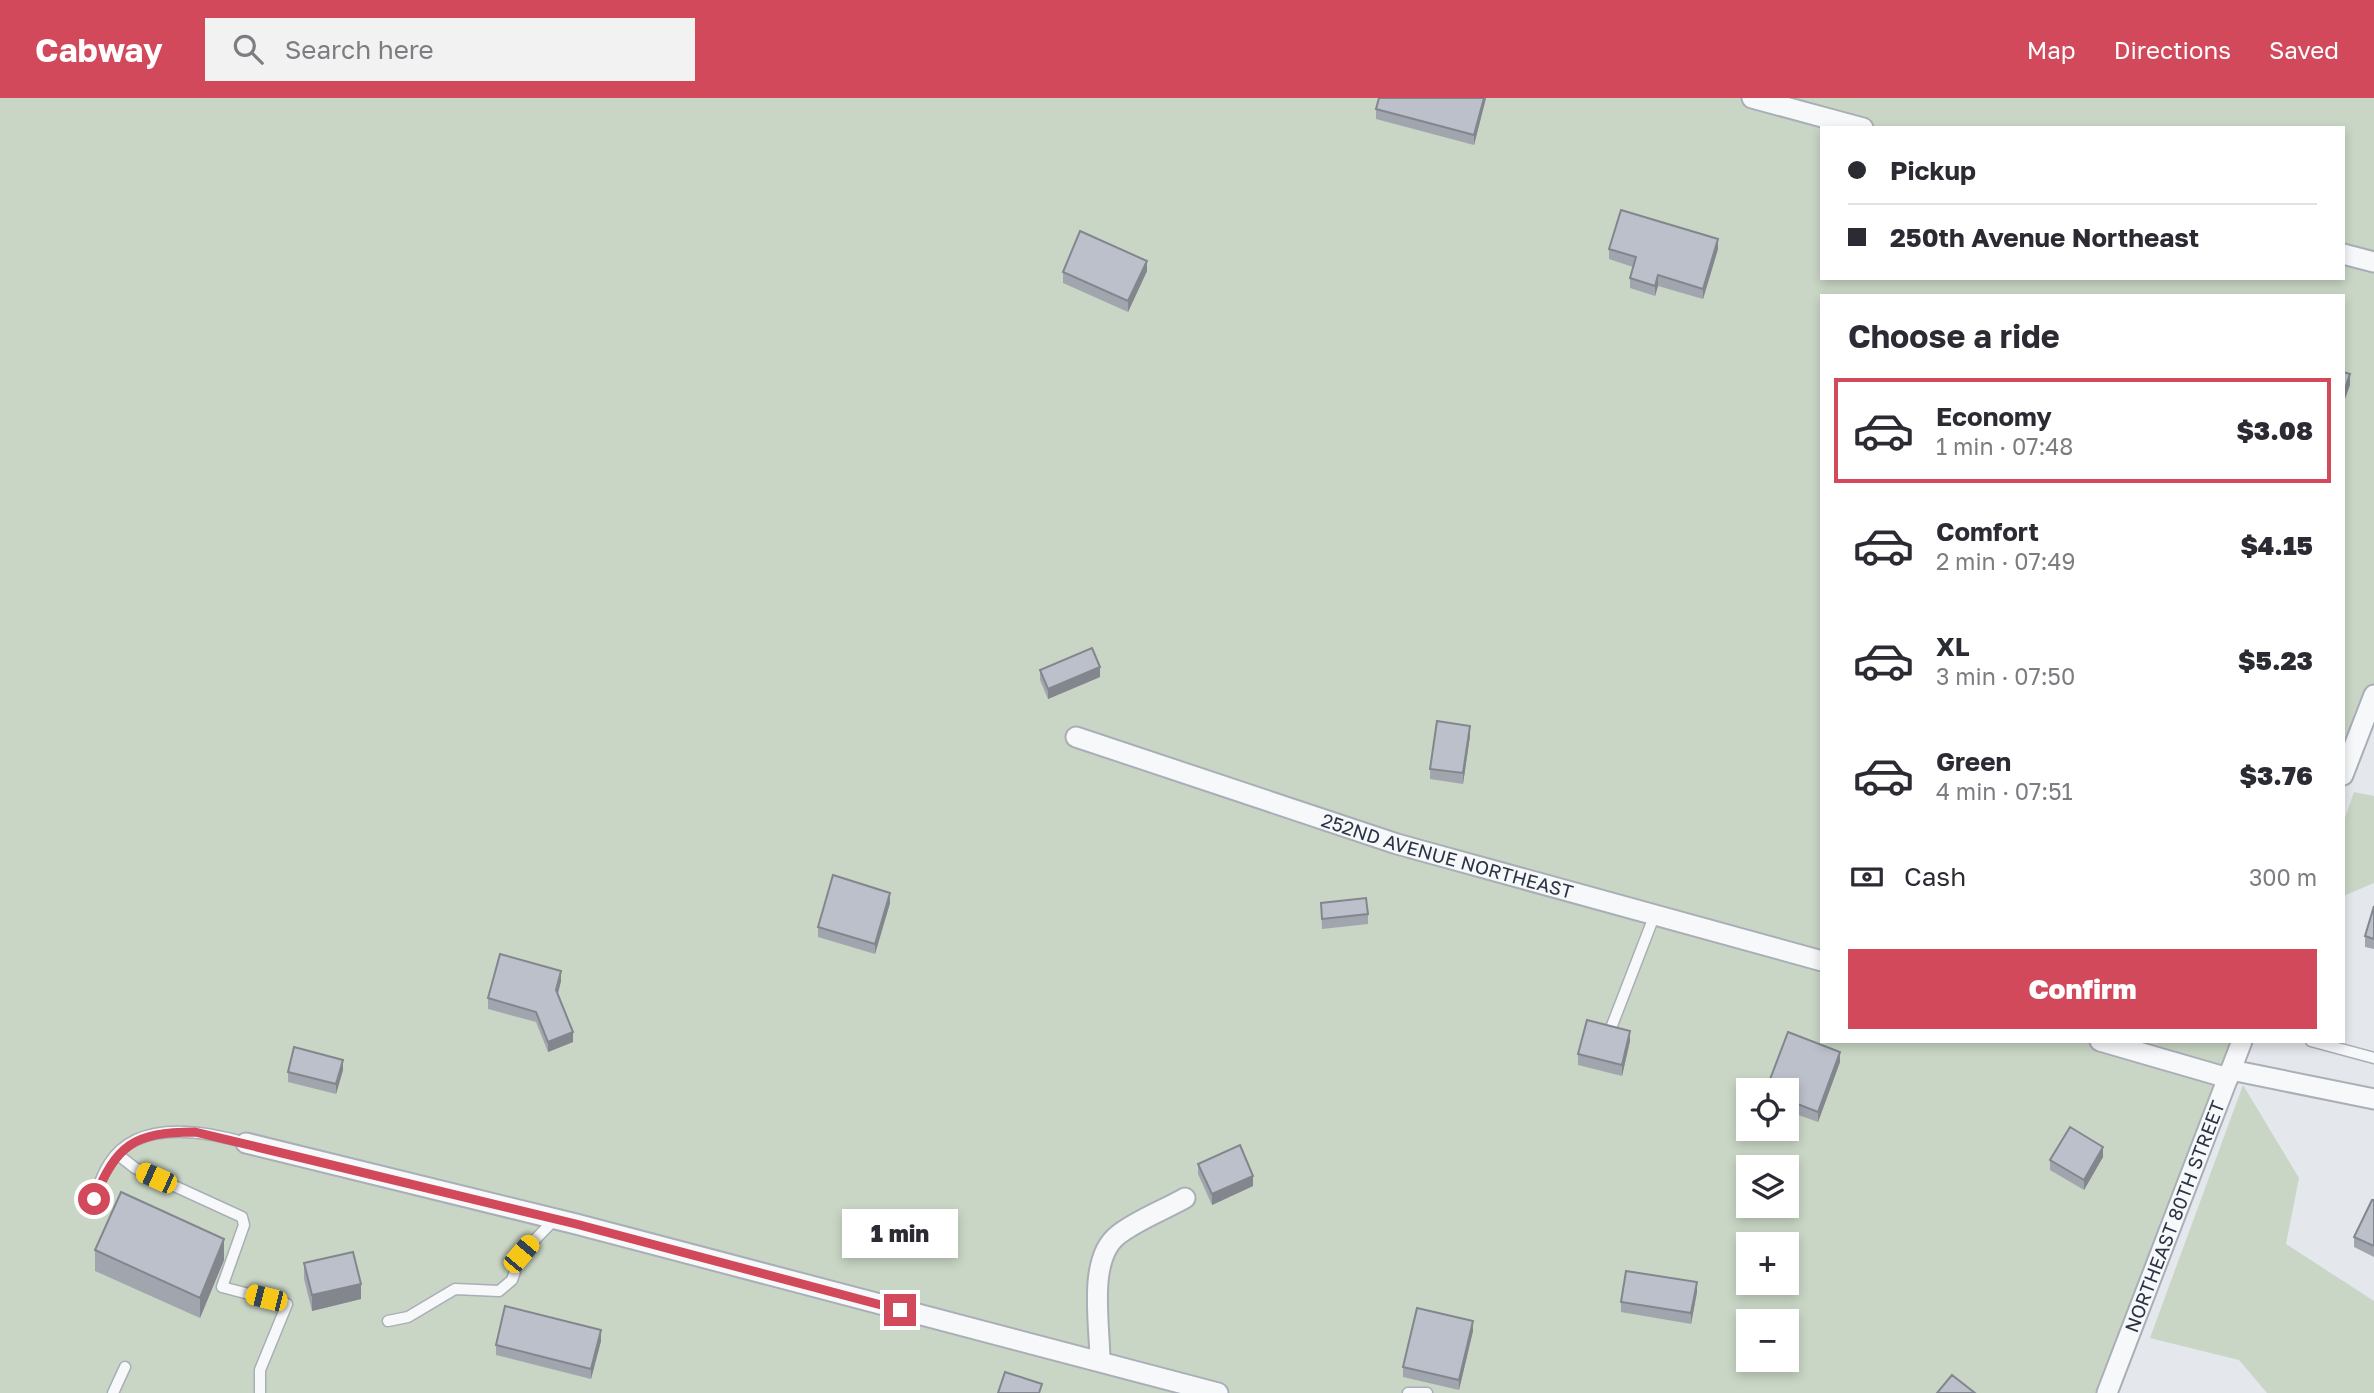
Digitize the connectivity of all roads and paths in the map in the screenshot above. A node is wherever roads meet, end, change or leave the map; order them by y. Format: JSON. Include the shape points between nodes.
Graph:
{"nodes":[{"id":1,"x":1752,"y":98,"type":"edge"},
{"id":2,"x":1856,"y":126,"type":"edge"},
{"id":3,"x":2345,"y":255,"type":"edge"},
{"id":4,"x":2374,"y":262,"type":"edge"},
{"id":5,"x":2374,"y":695,"type":"edge"},
{"id":6,"x":1076,"y":737,"type":"dead end"},
{"id":7,"x":2345,"y":770,"type":"edge"},
{"id":8,"x":1656,"y":913,"type":"junction"},
{"id":9,"x":1820,"y":960,"type":"edge"},
{"id":10,"x":1611,"y":1028,"type":"edge"},
{"id":11,"x":2109,"y":1043,"type":"edge"},
{"id":12,"x":2241,"y":1043,"type":"edge"},
{"id":13,"x":2318,"y":1043,"type":"edge"},
{"id":14,"x":2374,"y":1058,"type":"edge"},
{"id":15,"x":2229,"y":1074,"type":"junction"},
{"id":16,"x":2374,"y":1099,"type":"edge"},
{"id":17,"x":246,"y":1143,"type":"joint"},
{"id":18,"x":117,"y":1154,"type":"junction"},
{"id":19,"x":1185,"y":1198,"type":"dead end"},
{"id":20,"x":94,"y":1199,"type":"dead end"},
{"id":21,"x":555,"y":1219,"type":"junction"},
{"id":22,"x":388,"y":1321,"type":"dead end"},
{"id":23,"x":1100,"y":1361,"type":"junction"},
{"id":24,"x":125,"y":1367,"type":"dead end"},
{"id":25,"x":1165,"y":1387,"type":"edge"},
{"id":26,"x":113,"y":1393,"type":"edge"},
{"id":27,"x":260,"y":1393,"type":"edge"},
{"id":28,"x":1219,"y":1393,"type":"edge"},
{"id":29,"x":1408,"y":1393,"type":"edge"},
{"id":30,"x":1427,"y":1393,"type":"edge"},
{"id":31,"x":2107,"y":1393,"type":"edge"}],
"edges":[{"from":1,"to":2,"type":"street"},
{"from":3,"to":4,"type":"street"},
{"from":5,"to":7,"type":"street"},
{"from":6,"to":8,"type":"street","name":"252ND AVENUE NORTHEAST","via":[[1397,844]]},
{"from":8,"to":9,"type":"street","name":"252ND AVENUE NORTHEAST"},
{"from":8,"to":10,"type":"lane"},
{"from":11,"to":15,"type":"street"},
{"from":12,"to":15,"type":"street","name":"NORTHEAST 80TH STREET"},
{"from":13,"to":14,"type":"lane"},
{"from":15,"to":16,"type":"street"},
{"from":15,"to":31,"type":"street","name":"NORTHEAST 80TH STREET"},
{"from":17,"to":18,"type":"lane","via":[[177,1132],[149,1137]]},
{"from":17,"to":21,"type":"street"},
{"from":18,"to":20,"type":"lane"},
{"from":18,"to":27,"type":"lane","via":[[135,1168],[242,1217],[244,1225],[222,1287],[287,1304],[260,1370]]},
{"from":19,"to":23,"type":"street","via":[[1117,1235],[1104,1252],[1097,1275]]},
{"from":21,"to":22,"type":"lane","via":[[521,1254],[512,1280],[499,1291],[454,1289],[408,1317]]},
{"from":21,"to":23,"type":"street"},
{"from":23,"to":25,"type":"street"},
{"from":24,"to":26,"type":"lane"},
{"from":25,"to":28,"type":"street"},
{"from":29,"to":30,"type":"lane"}]}
